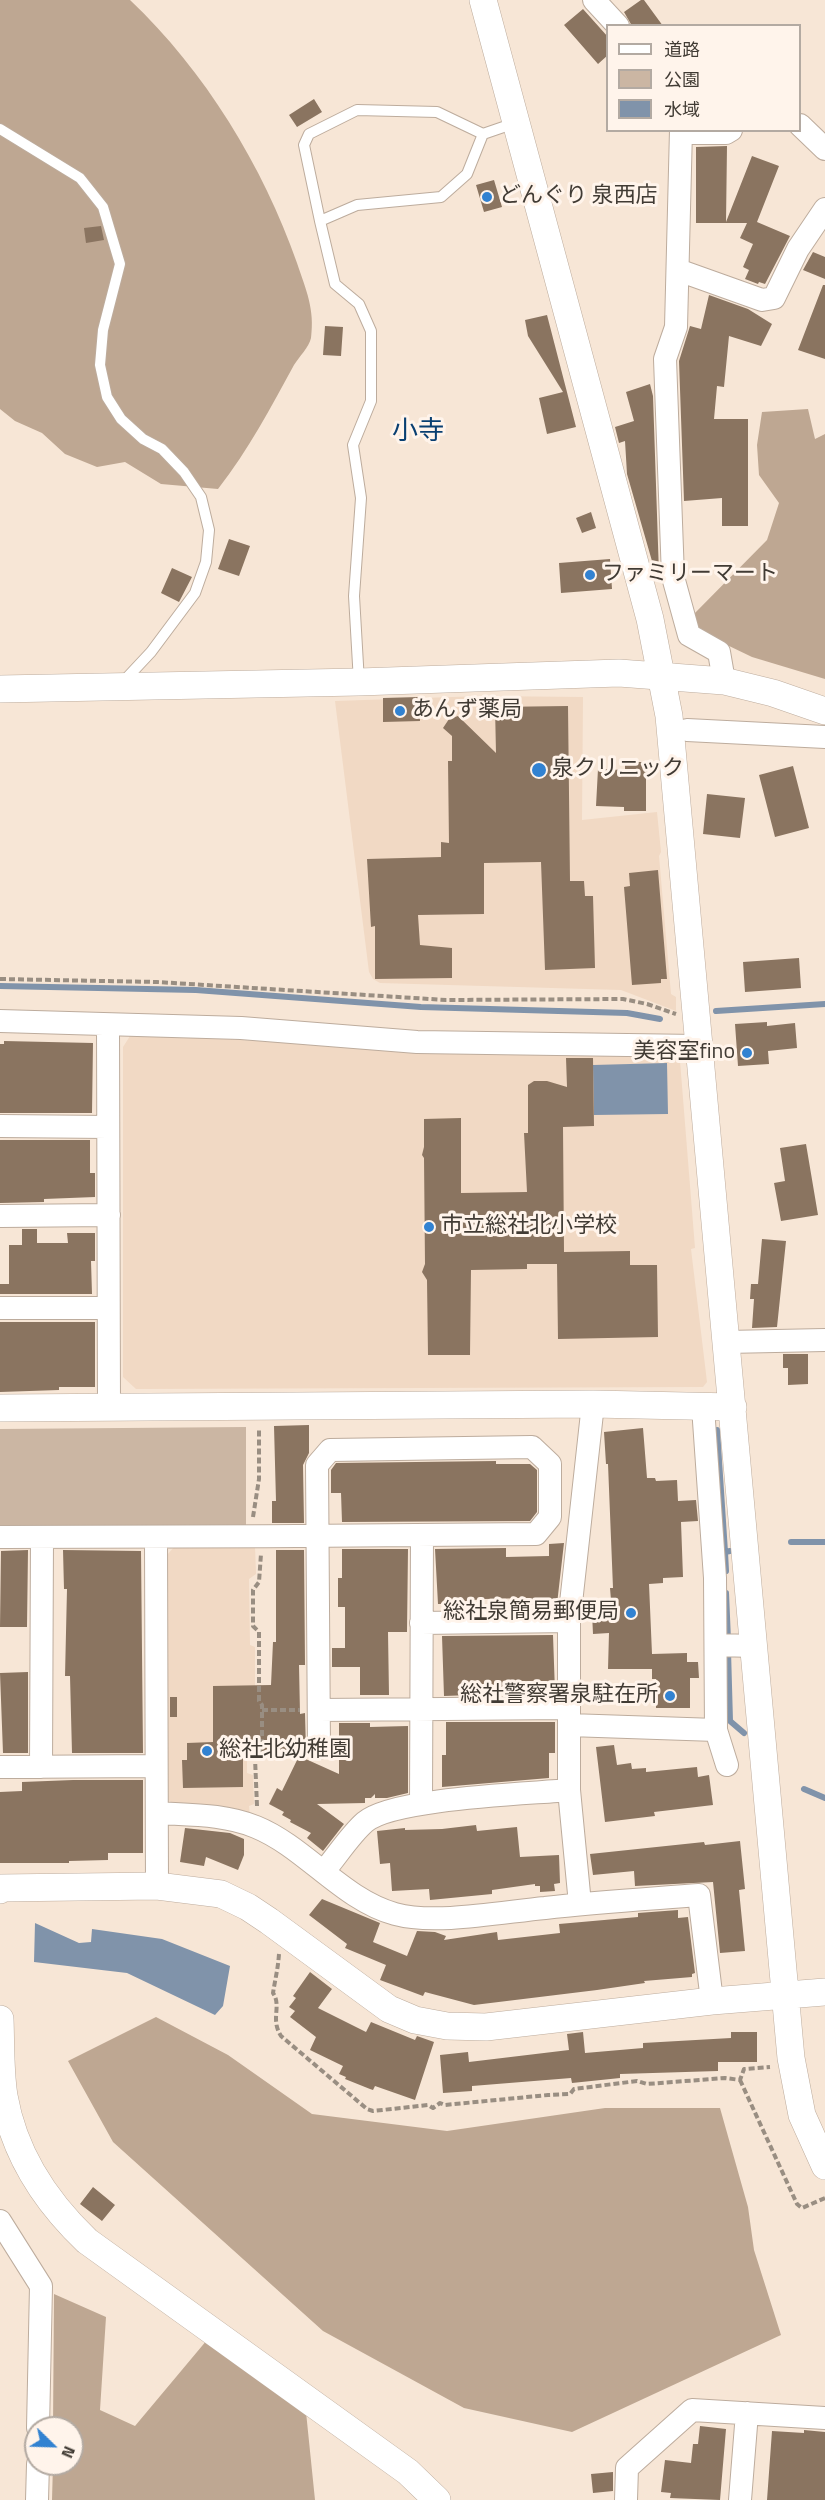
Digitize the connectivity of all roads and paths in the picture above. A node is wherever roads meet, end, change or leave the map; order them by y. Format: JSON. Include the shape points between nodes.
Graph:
{"nodes":[{"id":1,"x":483,"y":0,"type":"edge"},
{"id":2,"x":594,"y":0,"type":"edge"},
{"id":3,"x":616,"y":24,"type":"edge"},
{"id":4,"x":516,"y":123,"type":"junction"},
{"id":5,"x":801,"y":126,"type":"edge"},
{"id":6,"x":0,"y":129,"type":"edge"},
{"id":7,"x":682,"y":132,"type":"edge"},
{"id":8,"x":728,"y":132,"type":"edge"},
{"id":9,"x":483,"y":134,"type":"junction"},
{"id":10,"x":825,"y":149,"type":"edge"},
{"id":11,"x":825,"y":209,"type":"edge"},
{"id":12,"x":320,"y":221,"type":"junction"},
{"id":13,"x":678,"y":270,"type":"junction"},
{"id":14,"x":663,"y":676,"type":"junction"},
{"id":15,"x":724,"y":681,"type":"junction"},
{"id":16,"x":359,"y":682,"type":"junction"},
{"id":17,"x":118,"y":686,"type":"junction"},
{"id":18,"x":0,"y":689,"type":"edge"},
{"id":19,"x":825,"y":711,"type":"edge"},
{"id":20,"x":687,"y":730,"type":"dead end"},
{"id":21,"x":825,"y":737,"type":"edge"},
{"id":22,"x":0,"y":979,"type":"edge"},
{"id":23,"x":694,"y":1012,"type":"junction"},
{"id":24,"x":0,"y":1021,"type":"edge"},
{"id":25,"x":108,"y":1025,"type":"junction"},
{"id":26,"x":697,"y":1046,"type":"junction"},
{"id":27,"x":0,"y":1126,"type":"edge"},
{"id":28,"x":108,"y":1127,"type":"junction"},
{"id":29,"x":109,"y":1215,"type":"junction"},
{"id":30,"x":0,"y":1216,"type":"edge"},
{"id":31,"x":0,"y":1308,"type":"edge"},
{"id":32,"x":108,"y":1308,"type":"junction"},
{"id":33,"x":825,"y":1340,"type":"edge"},
{"id":34,"x":726,"y":1342,"type":"junction"},
{"id":35,"x":593,"y":1404,"type":"junction"},
{"id":36,"x":703,"y":1407,"type":"junction"},
{"id":37,"x":733,"y":1407,"type":"junction"},
{"id":38,"x":0,"y":1408,"type":"edge"},
{"id":39,"x":109,"y":1408,"type":"junction"},
{"id":40,"x":258,"y":1419,"type":"dead end"},
{"id":41,"x":422,"y":1535,"type":"junction"},
{"id":42,"x":258,"y":1536,"type":"junction"},
{"id":43,"x":318,"y":1536,"type":"junction"},
{"id":44,"x":0,"y":1537,"type":"edge"},
{"id":45,"x":42,"y":1537,"type":"junction"},
{"id":46,"x":156,"y":1537,"type":"junction"},
{"id":47,"x":569,"y":1621,"type":"junction"},
{"id":48,"x":422,"y":1623,"type":"junction"},
{"id":49,"x":732,"y":1645,"type":"junction"},
{"id":50,"x":421,"y":1709,"type":"junction"},
{"id":51,"x":262,"y":1710,"type":"junction"},
{"id":52,"x":319,"y":1710,"type":"junction"},
{"id":53,"x":569,"y":1717,"type":"junction"},
{"id":54,"x":716,"y":1730,"type":"junction"},
{"id":55,"x":319,"y":1748,"type":"dead end"},
{"id":56,"x":727,"y":1765,"type":"dead end"},
{"id":57,"x":156,"y":1766,"type":"junction"},
{"id":58,"x":0,"y":1767,"type":"edge"},
{"id":59,"x":41,"y":1767,"type":"junction"},
{"id":60,"x":569,"y":1790,"type":"junction"},
{"id":61,"x":421,"y":1804,"type":"junction"},
{"id":62,"x":157,"y":1813,"type":"junction"},
{"id":63,"x":254,"y":1826,"type":"junction"},
{"id":64,"x":324,"y":1871,"type":"junction"},
{"id":65,"x":157,"y":1886,"type":"junction"},
{"id":66,"x":0,"y":1890,"type":"edge"},
{"id":67,"x":580,"y":1904,"type":"junction"},
{"id":68,"x":280,"y":1949,"type":"dead end"},
{"id":69,"x":825,"y":1992,"type":"edge"},
{"id":70,"x":785,"y":1996,"type":"junction"},
{"id":71,"x":712,"y":2001,"type":"junction"},
{"id":72,"x":0,"y":2019,"type":"edge"},
{"id":73,"x":774,"y":2066,"type":"dead end"},
{"id":74,"x":740,"y":2080,"type":"junction"},
{"id":75,"x":825,"y":2166,"type":"edge"},
{"id":76,"x":825,"y":2198,"type":"edge"},
{"id":77,"x":0,"y":2221,"type":"edge"},
{"id":78,"x":747,"y":2413,"type":"junction"},
{"id":79,"x":39,"y":2416,"type":"edge"},
{"id":80,"x":825,"y":2418,"type":"edge"},
{"id":81,"x":38,"y":2476,"type":"edge"},
{"id":82,"x":37,"y":2500,"type":"edge"},
{"id":83,"x":437,"y":2500,"type":"edge"},
{"id":84,"x":626,"y":2500,"type":"edge"},
{"id":85,"x":740,"y":2500,"type":"edge"}],
"edges":[{"from":1,"to":4,"type":"street"},
{"from":2,"to":3,"type":"street"},
{"from":4,"to":9,"type":"lane"},
{"from":4,"to":14,"type":"street"},
{"from":5,"to":10,"type":"street"},
{"from":6,"to":17,"type":"lane","via":[[80,178],[104,207],[120,264],[103,330],[100,365],[107,397],[121,419],[143,439],[162,449],[184,472],[201,497],[209,530],[206,562],[195,593],[151,652]]},
{"from":7,"to":8,"type":"street"},
{"from":7,"to":13,"type":"street"},
{"from":9,"to":12,"type":"lane","via":[[467,174],[441,197],[357,205]]},
{"from":9,"to":12,"type":"lane","via":[[437,112],[357,110],[309,134],[304,145]]},
{"from":11,"to":13,"type":"street","via":[[798,249],[774,297],[762,300]]},
{"from":12,"to":16,"type":"lane","via":[[336,284],[359,304],[371,331],[371,401],[353,446],[361,498],[354,596]]},
{"from":13,"to":15,"type":"street","via":[[676,327],[665,359],[673,578],[689,635],[719,652]]},
{"from":14,"to":15,"type":"street"},
{"from":14,"to":16,"type":"street","via":[[619,673]]},
{"from":14,"to":23,"type":"street"},
{"from":15,"to":19,"type":"street"},
{"from":16,"to":17,"type":"street"},
{"from":17,"to":18,"type":"street"},
{"from":20,"to":21,"type":"street"},
{"from":22,"to":23,"type":"path","via":[[157,981],[446,1000],[623,999],[672,1014]]},
{"from":23,"to":26,"type":"street"},
{"from":24,"to":25,"type":"street"},
{"from":25,"to":26,"type":"street","via":[[241,1028],[417,1042]]},
{"from":25,"to":28,"type":"street"},
{"from":26,"to":34,"type":"street"},
{"from":27,"to":28,"type":"street"},
{"from":28,"to":29,"type":"street"},
{"from":29,"to":30,"type":"street"},
{"from":29,"to":32,"type":"street"},
{"from":31,"to":32,"type":"street"},
{"from":32,"to":39,"type":"street"},
{"from":33,"to":34,"type":"street"},
{"from":34,"to":37,"type":"street"},
{"from":35,"to":36,"type":"street"},
{"from":35,"to":39,"type":"street"},
{"from":35,"to":47,"type":"street"},
{"from":36,"to":37,"type":"street"},
{"from":36,"to":49,"type":"street","via":[[715,1578]]},
{"from":37,"to":49,"type":"street"},
{"from":38,"to":39,"type":"street"},
{"from":40,"to":42,"type":"path","via":[[259,1479],[253,1517]]},
{"from":41,"to":43,"type":"street"},
{"from":41,"to":43,"type":"street","via":[[536,1534],[550,1518],[550,1464],[532,1447],[330,1450],[317,1465]]},
{"from":41,"to":48,"type":"street"},
{"from":42,"to":43,"type":"street"},
{"from":42,"to":46,"type":"street"},
{"from":42,"to":51,"type":"path","via":[[259,1582],[253,1590],[253,1626],[259,1632]]},
{"from":43,"to":52,"type":"street"},
{"from":44,"to":45,"type":"street"},
{"from":45,"to":46,"type":"street"},
{"from":45,"to":59,"type":"street"},
{"from":46,"to":57,"type":"street"},
{"from":47,"to":48,"type":"street"},
{"from":47,"to":53,"type":"street"},
{"from":48,"to":50,"type":"street"},
{"from":49,"to":54,"type":"street"},
{"from":49,"to":70,"type":"street"},
{"from":50,"to":52,"type":"street"},
{"from":50,"to":53,"type":"street"},
{"from":50,"to":61,"type":"street"},
{"from":51,"to":52,"type":"path"},
{"from":51,"to":63,"type":"path","via":[[262,1747],[255,1758]]},
{"from":52,"to":55,"type":"street"},
{"from":53,"to":54,"type":"street"},
{"from":53,"to":60,"type":"street"},
{"from":54,"to":56,"type":"street"},
{"from":57,"to":59,"type":"street"},
{"from":57,"to":62,"type":"street"},
{"from":58,"to":59,"type":"street"},
{"from":60,"to":61,"type":"street"},
{"from":60,"to":67,"type":"street"},
{"from":61,"to":64,"type":"street","via":[[384,1811],[366,1822]]},
{"from":62,"to":63,"type":"street","via":[[212,1816]]},
{"from":62,"to":65,"type":"street"},
{"from":63,"to":64,"type":"street"},
{"from":64,"to":67,"type":"street","via":[[368,1902],[395,1914],[421,1918]]},
{"from":65,"to":66,"type":"street"},
{"from":65,"to":71,"type":"street","via":[[221,1894],[248,1907],[389,2009],[415,2020],[465,2028],[486,2027]]},
{"from":67,"to":71,"type":"street","via":[[699,1895]]},
{"from":68,"to":74,"type":"path","via":[[273,1994],[277,1998],[275,2028],[373,2111],[555,2096],[570,2094],[574,2089],[637,2081],[647,2084]]},
{"from":69,"to":70,"type":"street"},
{"from":70,"to":71,"type":"street"},
{"from":70,"to":75,"type":"street","via":[[802,2115]]},
{"from":72,"to":83,"type":"street","via":[[4,2097],[18,2147],[38,2185],[62,2217],[87,2241],[408,2472]]},
{"from":73,"to":74,"type":"path","via":[[744,2069]]},
{"from":74,"to":76,"type":"path","via":[[797,2204],[802,2208]]},
{"from":77,"to":79,"type":"street","via":[[41,2286]]},
{"from":78,"to":80,"type":"street"},
{"from":78,"to":84,"type":"street","via":[[692,2410],[627,2468]]},
{"from":78,"to":85,"type":"street"},
{"from":81,"to":82,"type":"street"}]}
